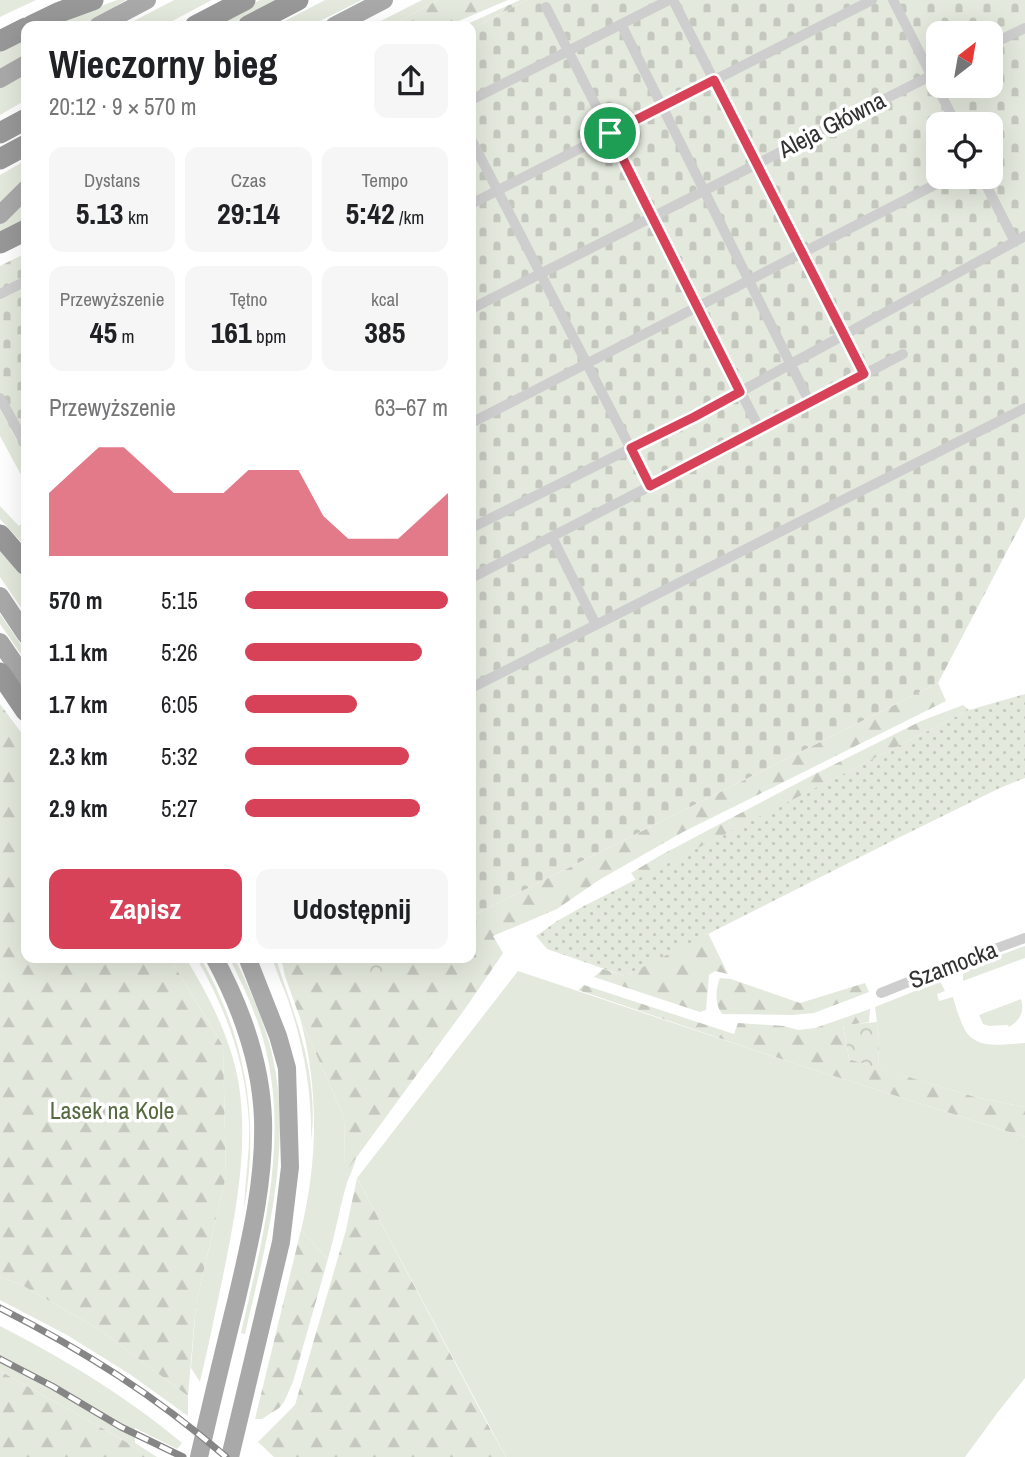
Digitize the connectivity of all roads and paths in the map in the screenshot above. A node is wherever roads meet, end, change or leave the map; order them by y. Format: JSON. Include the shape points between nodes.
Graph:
{"nodes":[{"id":1,"x":93,"y":0,"type":"edge"},
{"id":2,"x":147,"y":0,"type":"edge"},
{"id":3,"x":245,"y":0,"type":"edge"},
{"id":4,"x":298,"y":0,"type":"edge"},
{"id":5,"x":384,"y":0,"type":"edge"},
{"id":6,"x":671,"y":0,"type":"edge"},
{"id":7,"x":872,"y":0,"type":"edge"},
{"id":8,"x":893,"y":0,"type":"edge"},
{"id":9,"x":546,"y":8,"type":"dead end"},
{"id":10,"x":41,"y":21,"type":"edge"},
{"id":11,"x":108,"y":21,"type":"edge"},
{"id":12,"x":205,"y":21,"type":"edge"},
{"id":13,"x":258,"y":21,"type":"edge"},
{"id":14,"x":344,"y":21,"type":"edge"},
{"id":15,"x":621,"y":24,"type":"junction"},
{"id":16,"x":1025,"y":28,"type":"edge"},
{"id":17,"x":21,"y":30,"type":"edge"},
{"id":18,"x":1003,"y":39,"type":"edge"},
{"id":19,"x":0,"y":41,"type":"edge"},
{"id":20,"x":568,"y":51,"type":"junction"},
{"id":21,"x":926,"y":60,"type":"edge"},
{"id":22,"x":21,"y":67,"type":"edge"},
{"id":23,"x":926,"y":78,"type":"edge"},
{"id":24,"x":0,"y":79,"type":"edge"},
{"id":25,"x":714,"y":80,"type":"junction"},
{"id":26,"x":476,"y":97,"type":"edge"},
{"id":27,"x":662,"y":107,"type":"junction"},
{"id":28,"x":21,"y":122,"type":"edge"},
{"id":29,"x":610,"y":133,"type":"junction"},
{"id":30,"x":0,"y":134,"type":"edge"},
{"id":31,"x":21,"y":148,"type":"edge"},
{"id":32,"x":476,"y":149,"type":"edge"},
{"id":33,"x":0,"y":159,"type":"edge"},
{"id":34,"x":757,"y":164,"type":"junction"},
{"id":35,"x":927,"y":189,"type":"edge"},
{"id":36,"x":989,"y":189,"type":"edge"},
{"id":37,"x":497,"y":190,"type":"junction"},
{"id":38,"x":703,"y":191,"type":"junction"},
{"id":39,"x":21,"y":193,"type":"edge"},
{"id":40,"x":476,"y":201,"type":"edge"},
{"id":41,"x":0,"y":215,"type":"edge"},
{"id":42,"x":652,"y":217,"type":"junction"},
{"id":43,"x":21,"y":232,"type":"edge"},
{"id":44,"x":1020,"y":239,"type":"edge"},
{"id":45,"x":0,"y":243,"type":"edge"},
{"id":46,"x":802,"y":253,"type":"junction"},
{"id":47,"x":540,"y":274,"type":"junction"},
{"id":48,"x":748,"y":281,"type":"junction"},
{"id":49,"x":21,"y":284,"type":"edge"},
{"id":50,"x":0,"y":294,"type":"edge"},
{"id":51,"x":476,"y":306,"type":"edge"},
{"id":52,"x":697,"y":306,"type":"junction"},
{"id":53,"x":844,"y":335,"type":"junction"},
{"id":54,"x":903,"y":354,"type":"dead end"},
{"id":55,"x":587,"y":363,"type":"junction"},
{"id":56,"x":789,"y":365,"type":"junction"},
{"id":57,"x":864,"y":374,"type":"junction"},
{"id":58,"x":740,"y":392,"type":"junction"},
{"id":59,"x":0,"y":398,"type":"edge"},
{"id":60,"x":810,"y":403,"type":"junction"},
{"id":61,"x":1025,"y":408,"type":"edge"},
{"id":62,"x":476,"y":420,"type":"edge"},
{"id":63,"x":760,"y":430,"type":"junction"},
{"id":64,"x":21,"y":432,"type":"edge"},
{"id":65,"x":631,"y":448,"type":"junction"},
{"id":66,"x":650,"y":486,"type":"junction"},
{"id":67,"x":476,"y":526,"type":"edge"},
{"id":68,"x":0,"y":535,"type":"edge"},
{"id":69,"x":552,"y":537,"type":"junction"},
{"id":70,"x":21,"y":559,"type":"edge"},
{"id":71,"x":476,"y":575,"type":"edge"},
{"id":72,"x":0,"y":596,"type":"edge"},
{"id":73,"x":596,"y":625,"type":"junction"},
{"id":74,"x":21,"y":628,"type":"edge"},
{"id":75,"x":0,"y":642,"type":"edge"},
{"id":76,"x":0,"y":673,"type":"edge"},
{"id":77,"x":21,"y":673,"type":"edge"},
{"id":78,"x":476,"y":685,"type":"edge"},
{"id":79,"x":21,"y":704,"type":"edge"},
{"id":80,"x":1025,"y":938,"type":"edge"},
{"id":81,"x":217,"y":963,"type":"edge"},
{"id":82,"x":249,"y":963,"type":"edge"},
{"id":83,"x":881,"y":993,"type":"dead end"},
{"id":84,"x":199,"y":1457,"type":"edge"},
{"id":85,"x":230,"y":1457,"type":"edge"}],
"edges":[{"from":1,"to":10,"type":"highway"},
{"from":2,"to":11,"type":"main road"},
{"from":3,"to":12,"type":"highway"},
{"from":4,"to":13,"type":"highway"},
{"from":5,"to":14,"type":"main road"},
{"from":6,"to":15,"type":"street"},
{"from":6,"to":25,"type":"street"},
{"from":7,"to":25,"type":"street"},
{"from":8,"to":21,"type":"street"},
{"from":9,"to":20,"type":"street"},
{"from":15,"to":20,"type":"street"},
{"from":15,"to":27,"type":"street"},
{"from":16,"to":18,"type":"street"},
{"from":17,"to":19,"type":"highway"},
{"from":20,"to":26,"type":"street"},
{"from":20,"to":29,"type":"street"},
{"from":22,"to":24,"type":"main road"},
{"from":23,"to":34,"type":"street","name":"Aleja Główna"},
{"from":25,"to":27,"type":"street"},
{"from":25,"to":34,"type":"street"},
{"from":27,"to":29,"type":"street"},
{"from":27,"to":38,"type":"street"},
{"from":28,"to":30,"type":"highway"},
{"from":29,"to":37,"type":"street"},
{"from":29,"to":42,"type":"street"},
{"from":31,"to":33,"type":"highway"},
{"from":32,"to":37,"type":"street"},
{"from":34,"to":38,"type":"street","name":"Aleja Główna"},
{"from":34,"to":46,"type":"street"},
{"from":35,"to":46,"type":"street"},
{"from":36,"to":44,"type":"street"},
{"from":37,"to":40,"type":"street"},
{"from":37,"to":47,"type":"street"},
{"from":38,"to":42,"type":"street","name":"Aleja Główna"},
{"from":38,"to":48,"type":"street"},
{"from":39,"to":41,"type":"main road"},
{"from":42,"to":47,"type":"street","name":"Aleja Główna"},
{"from":42,"to":52,"type":"street"},
{"from":43,"to":45,"type":"highway"},
{"from":44,"to":53,"type":"street"},
{"from":46,"to":48,"type":"street"},
{"from":46,"to":53,"type":"street"},
{"from":47,"to":51,"type":"street","name":"Aleja Główna"},
{"from":47,"to":55,"type":"street"},
{"from":48,"to":52,"type":"street"},
{"from":48,"to":56,"type":"street"},
{"from":49,"to":50,"type":"street"},
{"from":52,"to":55,"type":"street"},
{"from":52,"to":58,"type":"street"},
{"from":53,"to":56,"type":"street"},
{"from":53,"to":57,"type":"street"},
{"from":54,"to":57,"type":"street"},
{"from":55,"to":62,"type":"street"},
{"from":55,"to":65,"type":"street"},
{"from":56,"to":58,"type":"street"},
{"from":56,"to":60,"type":"street"},
{"from":57,"to":60,"type":"street"},
{"from":58,"to":63,"type":"street"},
{"from":58,"to":65,"type":"street"},
{"from":59,"to":64,"type":"street"},
{"from":60,"to":63,"type":"street"},
{"from":61,"to":73,"type":"street"},
{"from":63,"to":66,"type":"street"},
{"from":65,"to":66,"type":"street"},
{"from":65,"to":67,"type":"street"},
{"from":66,"to":69,"type":"street"},
{"from":68,"to":70,"type":"highway"},
{"from":69,"to":71,"type":"street"},
{"from":69,"to":73,"type":"street"},
{"from":72,"to":74,"type":"main road"},
{"from":73,"to":78,"type":"street"},
{"from":75,"to":77,"type":"main road"},
{"from":76,"to":79,"type":"highway"},
{"from":80,"to":83,"type":"street","name":"Szamocka"},
{"from":81,"to":84,"type":"main road","via":[[246,1027],[260,1089],[261,1175],[251,1238]]},
{"from":82,"to":85,"type":"main road","via":[[287,1068],[290,1167],[281,1242]]}]}
